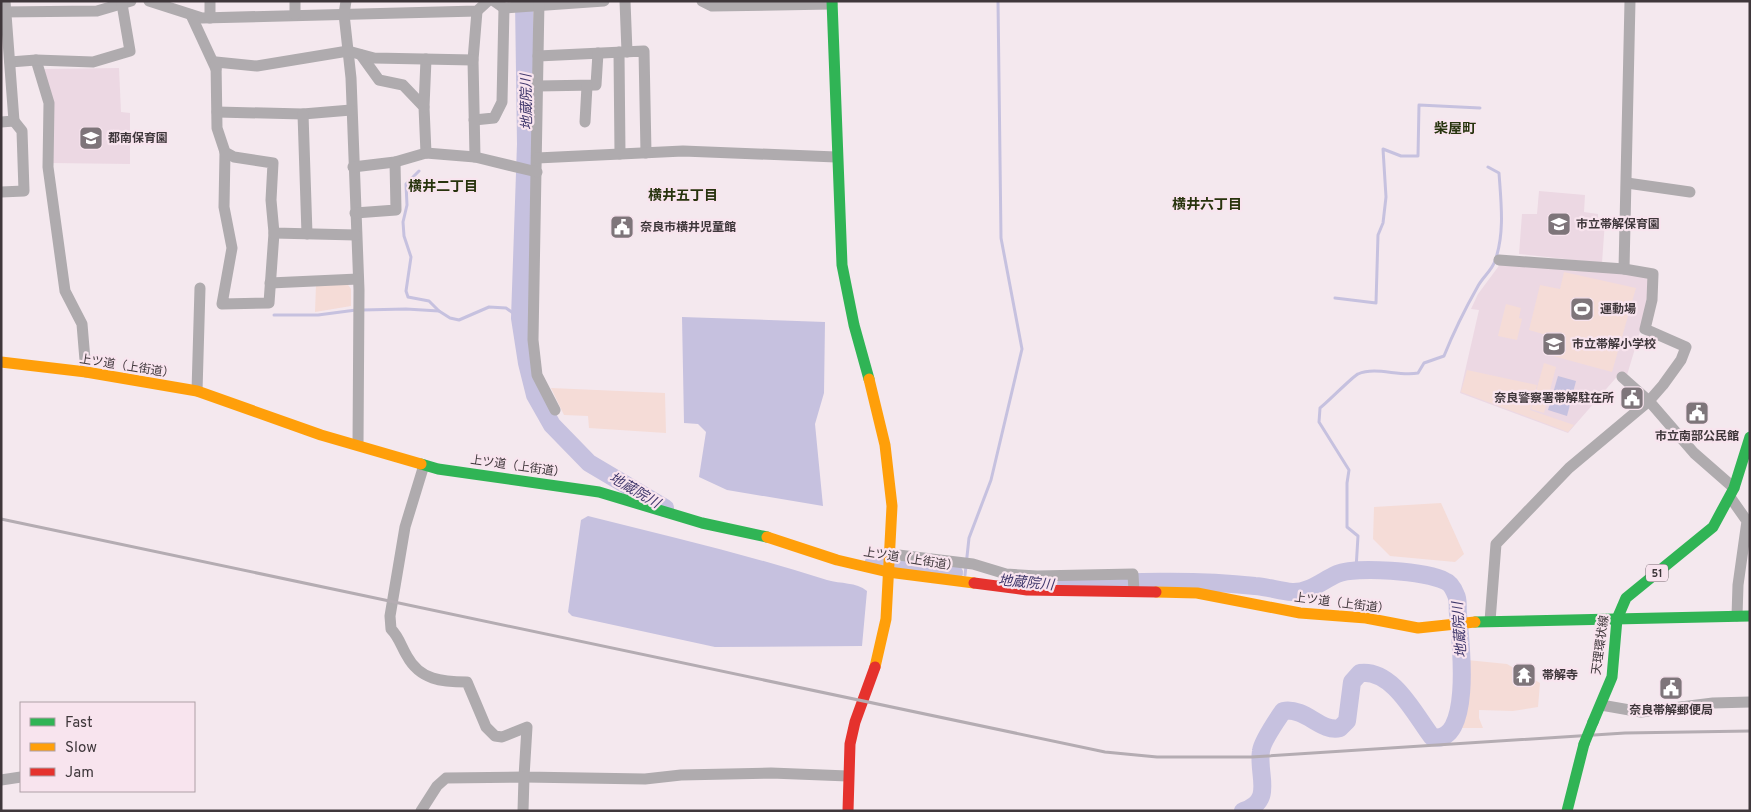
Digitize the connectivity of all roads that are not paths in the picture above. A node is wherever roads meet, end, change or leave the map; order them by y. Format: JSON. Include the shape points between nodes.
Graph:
{"nodes":[{"id":1,"x":149,"y":1,"type":"edge"},
{"id":2,"x":210,"y":1,"type":"edge"},
{"id":3,"x":295,"y":1,"type":"edge"},
{"id":4,"x":346,"y":1,"type":"edge"},
{"id":5,"x":488,"y":1,"type":"edge"},
{"id":6,"x":593,"y":1,"type":"edge"},
{"id":7,"x":604,"y":1,"type":"edge"},
{"id":8,"x":625,"y":1,"type":"edge"},
{"id":9,"x":702,"y":1,"type":"edge"},
{"id":10,"x":1630,"y":1,"type":"edge"},
{"id":11,"x":127,"y":3,"type":"edge"},
{"id":12,"x":832,"y":3,"type":"edge"},
{"id":13,"x":499,"y":4,"type":"edge"},
{"id":14,"x":533,"y":5,"type":"edge"},
{"id":15,"x":50,"y":6,"type":"edge"},
{"id":16,"x":405,"y":7,"type":"edge"},
{"id":17,"x":451,"y":7,"type":"edge"},
{"id":18,"x":4,"y":9,"type":"edge"},
{"id":19,"x":477,"y":12,"type":"junction"},
{"id":20,"x":344,"y":14,"type":"junction"},
{"id":21,"x":191,"y":15,"type":"junction"},
{"id":22,"x":295,"y":16,"type":"junction"},
{"id":23,"x":210,"y":18,"type":"junction"},
{"id":24,"x":348,"y":51,"type":"junction"},
{"id":25,"x":623,"y":52,"type":"junction"},
{"id":26,"x":598,"y":53,"type":"junction"},
{"id":27,"x":361,"y":55,"type":"junction"},
{"id":28,"x":538,"y":56,"type":"junction"},
{"id":29,"x":426,"y":59,"type":"junction"},
{"id":30,"x":36,"y":60,"type":"junction"},
{"id":31,"x":473,"y":60,"type":"junction"},
{"id":32,"x":10,"y":62,"type":"junction"},
{"id":33,"x":216,"y":69,"type":"junction"},
{"id":34,"x":537,"y":86,"type":"junction"},
{"id":35,"x":587,"y":86,"type":"junction"},
{"id":36,"x":424,"y":107,"type":"junction"},
{"id":37,"x":351,"y":110,"type":"junction"},
{"id":38,"x":217,"y":112,"type":"junction"},
{"id":39,"x":303,"y":114,"type":"junction"},
{"id":40,"x":474,"y":120,"type":"junction"},
{"id":41,"x":14,"y":121,"type":"junction"},
{"id":42,"x":1,"y":122,"type":"edge"},
{"id":43,"x":585,"y":122,"type":"dead end"},
{"id":44,"x":224,"y":152,"type":"junction"},
{"id":45,"x":426,"y":153,"type":"junction"},
{"id":46,"x":646,"y":153,"type":"junction"},
{"id":47,"x":620,"y":154,"type":"junction"},
{"id":48,"x":475,"y":157,"type":"junction"},
{"id":49,"x":836,"y":157,"type":"junction"},
{"id":50,"x":537,"y":158,"type":"junction"},
{"id":51,"x":396,"y":162,"type":"junction"},
{"id":52,"x":353,"y":167,"type":"junction"},
{"id":53,"x":532,"y":171,"type":"junction"},
{"id":54,"x":1627,"y":183,"type":"junction"},
{"id":55,"x":1,"y":192,"type":"edge"},
{"id":56,"x":1690,"y":192,"type":"dead end"},
{"id":57,"x":355,"y":213,"type":"junction"},
{"id":58,"x":274,"y":233,"type":"junction"},
{"id":59,"x":307,"y":234,"type":"junction"},
{"id":60,"x":356,"y":235,"type":"junction"},
{"id":61,"x":1500,"y":260,"type":"dead end"},
{"id":62,"x":1624,"y":269,"type":"junction"},
{"id":63,"x":358,"y":279,"type":"junction"},
{"id":64,"x":270,"y":283,"type":"junction"},
{"id":65,"x":200,"y":288,"type":"dead end"},
{"id":66,"x":1,"y":362,"type":"edge"},
{"id":67,"x":86,"y":372,"type":"junction"},
{"id":68,"x":1622,"y":377,"type":"dead end"},
{"id":69,"x":197,"y":391,"type":"junction"},
{"id":70,"x":1649,"y":401,"type":"junction"},
{"id":71,"x":555,"y":410,"type":"dead end"},
{"id":72,"x":1750,"y":437,"type":"edge"},
{"id":73,"x":358,"y":445,"type":"junction"},
{"id":74,"x":424,"y":465,"type":"junction"},
{"id":75,"x":1732,"y":492,"type":"junction"},
{"id":76,"x":1749,"y":521,"type":"edge"},
{"id":77,"x":890,"y":554,"type":"junction"},
{"id":78,"x":888,"y":572,"type":"junction"},
{"id":79,"x":1133,"y":585,"type":"junction"},
{"id":80,"x":1737,"y":616,"type":"junction"},
{"id":81,"x":1750,"y":616,"type":"edge"},
{"id":82,"x":1617,"y":619,"type":"junction"},
{"id":83,"x":1490,"y":621,"type":"junction"},
{"id":84,"x":1750,"y":702,"type":"edge"},
{"id":85,"x":1601,"y":705,"type":"junction"},
{"id":86,"x":848,"y":776,"type":"junction"},
{"id":87,"x":20,"y":777,"type":"edge"},
{"id":88,"x":524,"y":777,"type":"junction"},
{"id":89,"x":1,"y":780,"type":"edge"},
{"id":90,"x":1570,"y":810,"type":"edge"},
{"id":91,"x":421,"y":811,"type":"edge"},
{"id":92,"x":523,"y":811,"type":"edge"},
{"id":93,"x":848,"y":811,"type":"edge"}],
"edges":[{"from":1,"to":21,"type":"street"},
{"from":2,"to":23,"type":"street"},
{"from":3,"to":22,"type":"street"},
{"from":4,"to":20,"type":"street"},
{"from":5,"to":19,"type":"street"},
{"from":6,"to":7,"type":"street"},
{"from":6,"to":14,"type":"street"},
{"from":8,"to":25,"type":"street"},
{"from":9,"to":12,"type":"street","via":[[712,6]]},
{"from":10,"to":54,"type":"street"},
{"from":11,"to":15,"type":"street","via":[[97,11]]},
{"from":11,"to":30,"type":"street","via":[[130,51],[93,62]]},
{"from":12,"to":49,"type":"street"},
{"from":13,"to":14,"type":"street"},
{"from":13,"to":40,"type":"street","via":[[502,102],[494,118]]},
{"from":14,"to":28,"type":"street"},
{"from":15,"to":18,"type":"street"},
{"from":16,"to":17,"type":"street"},
{"from":16,"to":20,"type":"street"},
{"from":17,"to":19,"type":"street"},
{"from":18,"to":32,"type":"street"},
{"from":19,"to":31,"type":"street"},
{"from":20,"to":22,"type":"street"},
{"from":20,"to":24,"type":"street"},
{"from":21,"to":23,"type":"street"},
{"from":21,"to":33,"type":"street"},
{"from":22,"to":23,"type":"street"},
{"from":24,"to":27,"type":"street"},
{"from":24,"to":33,"type":"street","via":[[257,66],[216,62]]},
{"from":24,"to":37,"type":"street"},
{"from":25,"to":26,"type":"street"},
{"from":25,"to":46,"type":"street","via":[[644,51]]},
{"from":25,"to":47,"type":"street"},
{"from":26,"to":28,"type":"street"},
{"from":26,"to":35,"type":"street","via":[[596,86]]},
{"from":27,"to":29,"type":"street"},
{"from":27,"to":36,"type":"street","via":[[379,80],[403,86]]},
{"from":28,"to":34,"type":"street"},
{"from":29,"to":31,"type":"street"},
{"from":29,"to":36,"type":"street"},
{"from":30,"to":32,"type":"street"},
{"from":30,"to":67,"type":"street","via":[[49,103],[48,167],[65,291],[82,324]]},
{"from":31,"to":40,"type":"street"},
{"from":32,"to":41,"type":"street"},
{"from":33,"to":38,"type":"street"},
{"from":34,"to":35,"type":"street"},
{"from":34,"to":50,"type":"street"},
{"from":35,"to":43,"type":"street"},
{"from":36,"to":45,"type":"street"},
{"from":37,"to":39,"type":"street"},
{"from":37,"to":52,"type":"street"},
{"from":38,"to":39,"type":"street"},
{"from":38,"to":44,"type":"street","via":[[217,128]]},
{"from":39,"to":59,"type":"street"},
{"from":40,"to":48,"type":"street"},
{"from":41,"to":42,"type":"street"},
{"from":41,"to":55,"type":"street","via":[[22,131],[24,191]]},
{"from":44,"to":58,"type":"street","via":[[234,157],[273,163],[271,200]]},
{"from":44,"to":64,"type":"street","via":[[224,207],[232,248],[222,304],[269,303]]},
{"from":45,"to":48,"type":"street"},
{"from":45,"to":51,"type":"street"},
{"from":46,"to":47,"type":"street"},
{"from":46,"to":49,"type":"street","via":[[683,151]]},
{"from":47,"to":50,"type":"street"},
{"from":48,"to":53,"type":"street"},
{"from":49,"to":77,"type":"street","via":[[845,291],[889,473],[892,505]]},
{"from":50,"to":53,"type":"street"},
{"from":51,"to":52,"type":"street"},
{"from":51,"to":57,"type":"street","via":[[396,210]]},
{"from":52,"to":57,"type":"street"},
{"from":53,"to":71,"type":"street","via":[[533,340],[537,375]]},
{"from":54,"to":56,"type":"street"},
{"from":54,"to":62,"type":"street"},
{"from":57,"to":60,"type":"street"},
{"from":58,"to":59,"type":"street"},
{"from":58,"to":64,"type":"street"},
{"from":59,"to":60,"type":"street"},
{"from":60,"to":63,"type":"street"},
{"from":61,"to":62,"type":"street"},
{"from":62,"to":70,"type":"street","via":[[1653,274],[1652,300],[1645,329],[1686,347],[1675,370]]},
{"from":63,"to":64,"type":"street"},
{"from":63,"to":73,"type":"street"},
{"from":65,"to":69,"type":"street"},
{"from":66,"to":67,"type":"street","name":"上ツ道（上街道）"},
{"from":67,"to":69,"type":"street","name":"上ツ道（上街道）"},
{"from":68,"to":70,"type":"street"},
{"from":69,"to":73,"type":"street","name":"上ツ道（上街道）"},
{"from":70,"to":75,"type":"street"},
{"from":70,"to":83,"type":"street","via":[[1569,468],[1496,544]]},
{"from":72,"to":75,"type":"street","name":"天理環状線","number":"51"},
{"from":73,"to":74,"type":"street","name":"上ツ道（上街道）"},
{"from":74,"to":78,"type":"street","name":"上ツ道（上街道）","via":[[599,492],[686,519],[766,537],[837,560]]},
{"from":74,"to":88,"type":"street","via":[[405,527],[390,616],[391,630],[398,636],[413,666],[428,678],[440,682],[467,682],[486,727],[495,736],[502,737],[527,727]]},
{"from":75,"to":76,"type":"street"},
{"from":75,"to":82,"type":"street","name":"天理環状線","number":"51","via":[[1713,527],[1626,598]]},
{"from":76,"to":80,"type":"street","via":[[1738,585]]},
{"from":77,"to":78,"type":"street"},
{"from":77,"to":79,"type":"street","via":[[967,564],[1006,574],[1133,574]]},
{"from":78,"to":79,"type":"street","name":"上ツ道（上街道）","via":[[1026,590]]},
{"from":78,"to":86,"type":"street","via":[[885,633],[852,736]]},
{"from":79,"to":83,"type":"street","name":"上ツ道（上街道）","via":[[1197,593],[1300,613],[1366,618],[1418,628]]},
{"from":80,"to":81,"type":"street","name":"上ツ道（上街道）"},
{"from":80,"to":82,"type":"street","name":"上ツ道（上街道）"},
{"from":82,"to":83,"type":"street","name":"上ツ道（上街道）"},
{"from":82,"to":85,"type":"street","name":"天理環状線","number":"51","via":[[1615,662]]},
{"from":84,"to":85,"type":"street","via":[[1641,712]]},
{"from":85,"to":90,"type":"street","name":"天理環状線","number":"51","bridge":true,"via":[[1584,744]]},
{"from":86,"to":88,"type":"street","via":[[771,773],[645,779]]},
{"from":86,"to":93,"type":"street"},
{"from":87,"to":89,"type":"street"},
{"from":88,"to":91,"type":"street","via":[[446,778]]},
{"from":88,"to":92,"type":"street"}]}
